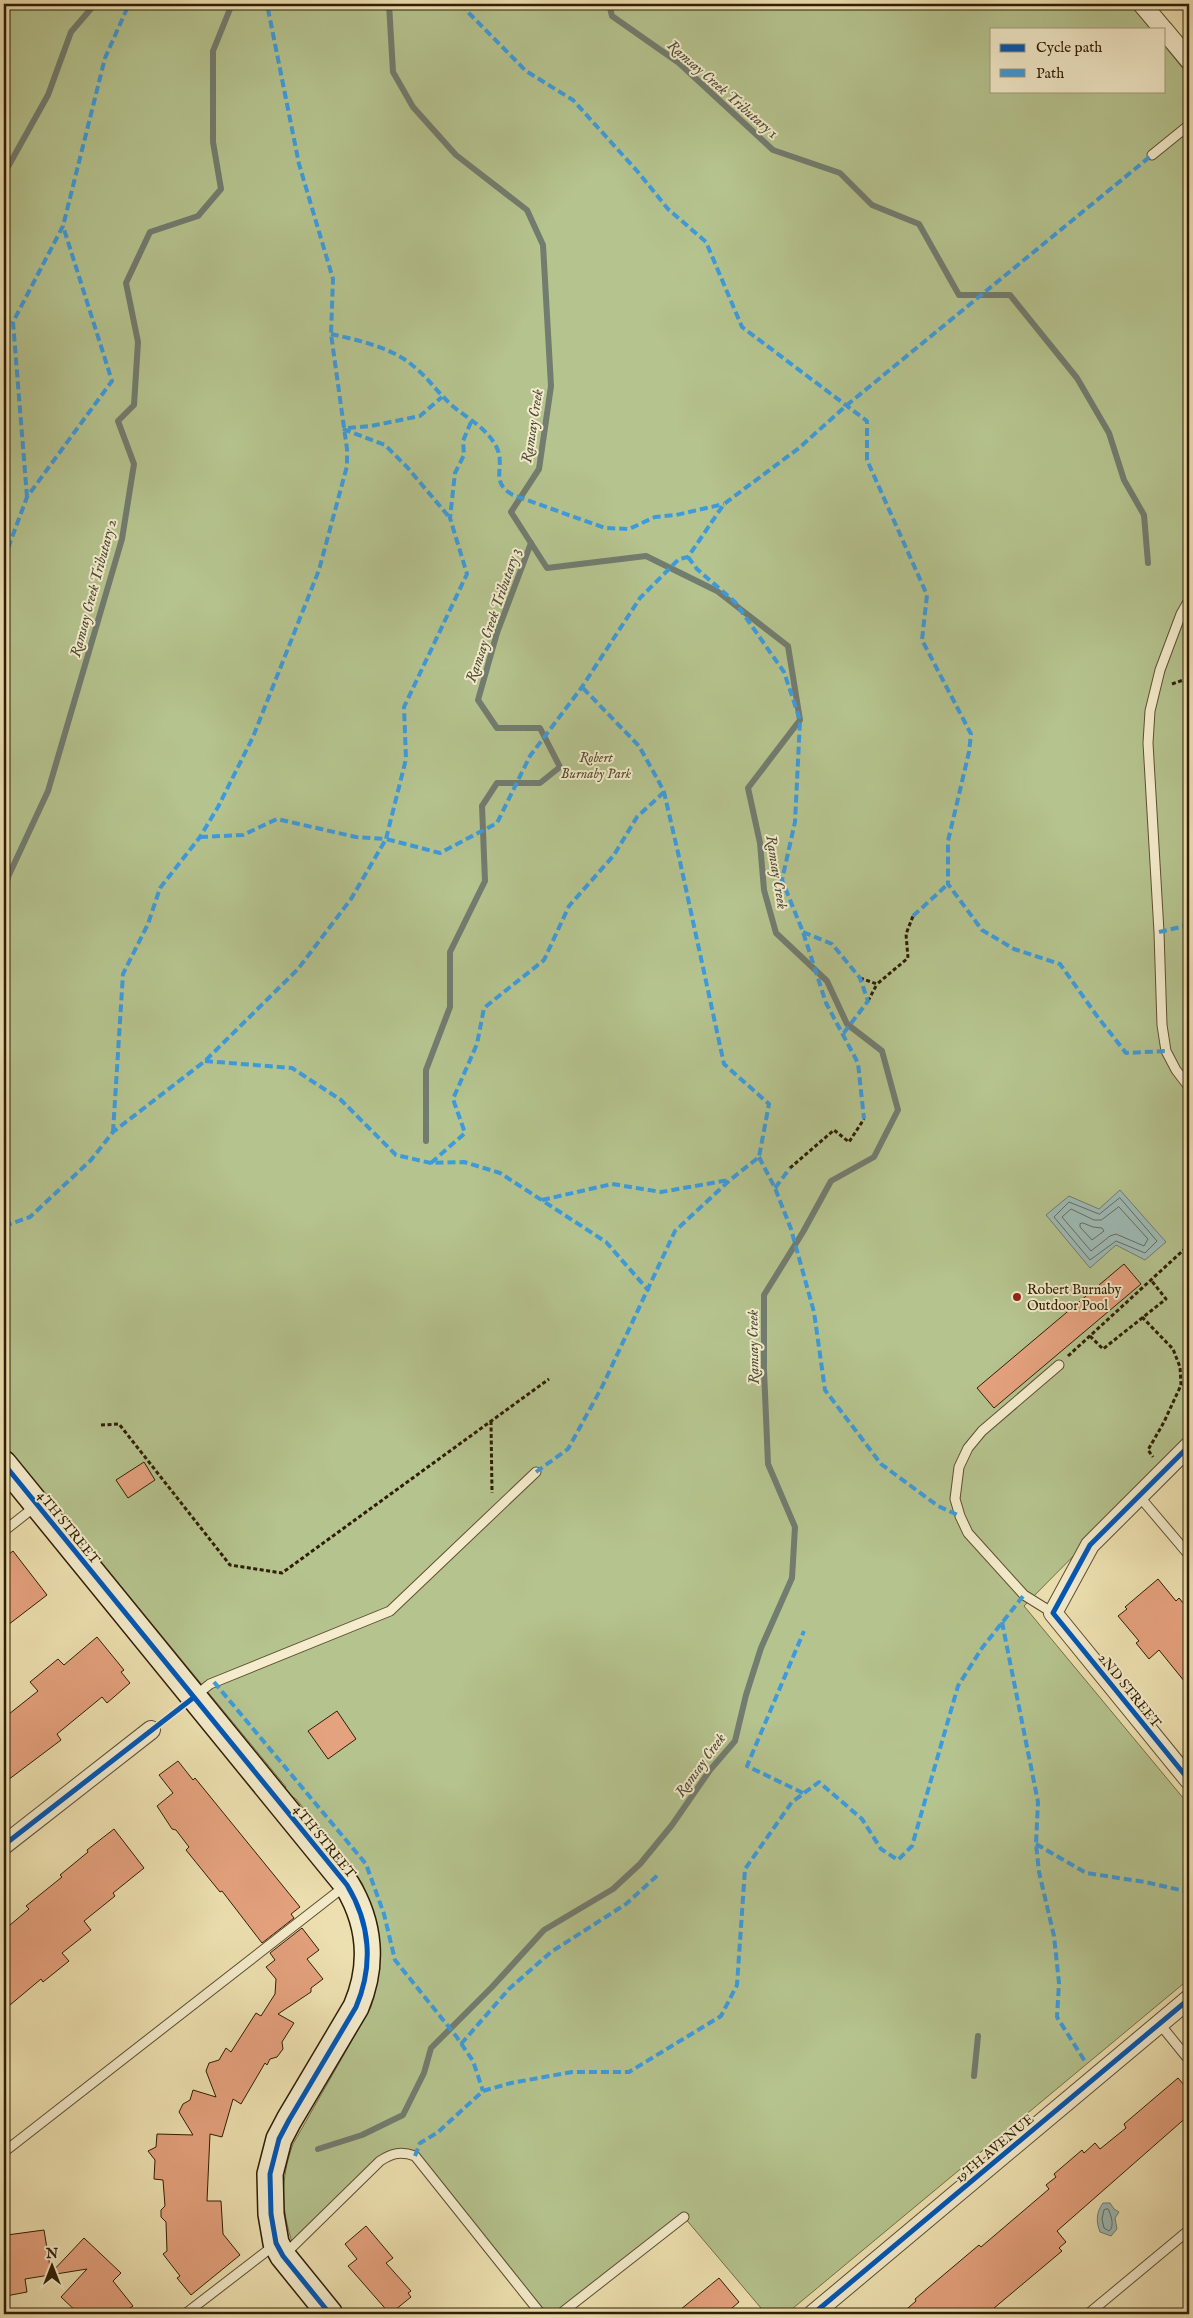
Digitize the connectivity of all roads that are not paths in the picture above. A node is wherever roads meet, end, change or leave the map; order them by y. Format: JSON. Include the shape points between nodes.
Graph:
{"nodes":[{"id":1,"x":1142,"y":4,"type":"edge"},
{"id":2,"x":1162,"y":28,"type":"edge"},
{"id":3,"x":1166,"y":32,"type":"edge"},
{"id":4,"x":1189,"y":60,"type":"edge"},
{"id":5,"x":1189,"y":125,"type":"edge"},
{"id":6,"x":1152,"y":155,"type":"dead end"},
{"id":7,"x":1189,"y":600,"type":"edge"},
{"id":8,"x":1189,"y":1087,"type":"edge"},
{"id":9,"x":1059,"y":1365,"type":"road end"},
{"id":10,"x":1189,"y":1446,"type":"edge"},
{"id":11,"x":4,"y":1464,"type":"edge"},
{"id":12,"x":536,"y":1472,"type":"dead end"},
{"id":13,"x":1139,"y":1496,"type":"junction"},
{"id":14,"x":37,"y":1505,"type":"junction"},
{"id":15,"x":4,"y":1531,"type":"edge"},
{"id":16,"x":1189,"y":1555,"type":"edge"},
{"id":17,"x":1053,"y":1613,"type":"junction"},
{"id":18,"x":193,"y":1698,"type":"junction"},
{"id":19,"x":151,"y":1730,"type":"dead end"},
{"id":20,"x":1189,"y":1780,"type":"edge"},
{"id":21,"x":4,"y":1845,"type":"edge"},
{"id":22,"x":347,"y":1885,"type":"junction"},
{"id":23,"x":1189,"y":1999,"type":"edge"},
{"id":24,"x":1159,"y":2023,"type":"junction"},
{"id":25,"x":1189,"y":2060,"type":"edge"},
{"id":26,"x":4,"y":2152,"type":"edge"},
{"id":27,"x":684,"y":2217,"type":"dead end"},
{"id":28,"x":1189,"y":2230,"type":"edge"},
{"id":29,"x":280,"y":2250,"type":"junction"},
{"id":30,"x":185,"y":2314,"type":"edge"},
{"id":31,"x":330,"y":2314,"type":"edge"},
{"id":32,"x":541,"y":2314,"type":"edge"},
{"id":33,"x":560,"y":2314,"type":"edge"},
{"id":34,"x":813,"y":2314,"type":"edge"},
{"id":35,"x":1088,"y":2314,"type":"edge"}],
"edges":[{"from":1,"to":2,"type":"street"},
{"from":3,"to":4,"type":"street"},
{"from":5,"to":6,"type":"lane"},
{"from":7,"to":8,"type":"lane","via":[[1160,670],[1150,711],[1148,743],[1162,1025],[1166,1051]]},
{"from":9,"to":17,"type":"lane","via":[[974,1440],[960,1468],[955,1499],[968,1533],[1024,1595]]},
{"from":10,"to":13,"type":"street"},
{"from":11,"to":14,"type":"street","name":"4TH STREET"},
{"from":12,"to":18,"type":"lane","via":[[390,1611],[210,1684]]},
{"from":13,"to":16,"type":"lane"},
{"from":13,"to":17,"type":"street","via":[[1090,1545]]},
{"from":14,"to":15,"type":"lane"},
{"from":14,"to":18,"type":"street","name":"4TH STREET"},
{"from":17,"to":20,"type":"street","name":"2ND STREET"},
{"from":18,"to":22,"type":"street","name":"4TH STREET"},
{"from":19,"to":21,"type":"street"},
{"from":22,"to":26,"type":"lane"},
{"from":22,"to":29,"type":"street","name":"4TH STREET","via":[[358,1903],[365,1925],[366,1979],[356,2007],[289,2120],[274,2156],[269,2192],[272,2222]]},
{"from":23,"to":24,"type":"street","name":"19TH AVENUE"},
{"from":24,"to":25,"type":"lane"},
{"from":24,"to":34,"type":"street","name":"19TH AVENUE"},
{"from":27,"to":33,"type":"lane"},
{"from":28,"to":35,"type":"lane"},
{"from":29,"to":30,"type":"lane"},
{"from":29,"to":31,"type":"street","name":"4TH STREET"},
{"from":29,"to":32,"type":"lane","via":[[380,2160],[389,2155],[408,2153],[415,2156]]}]}
